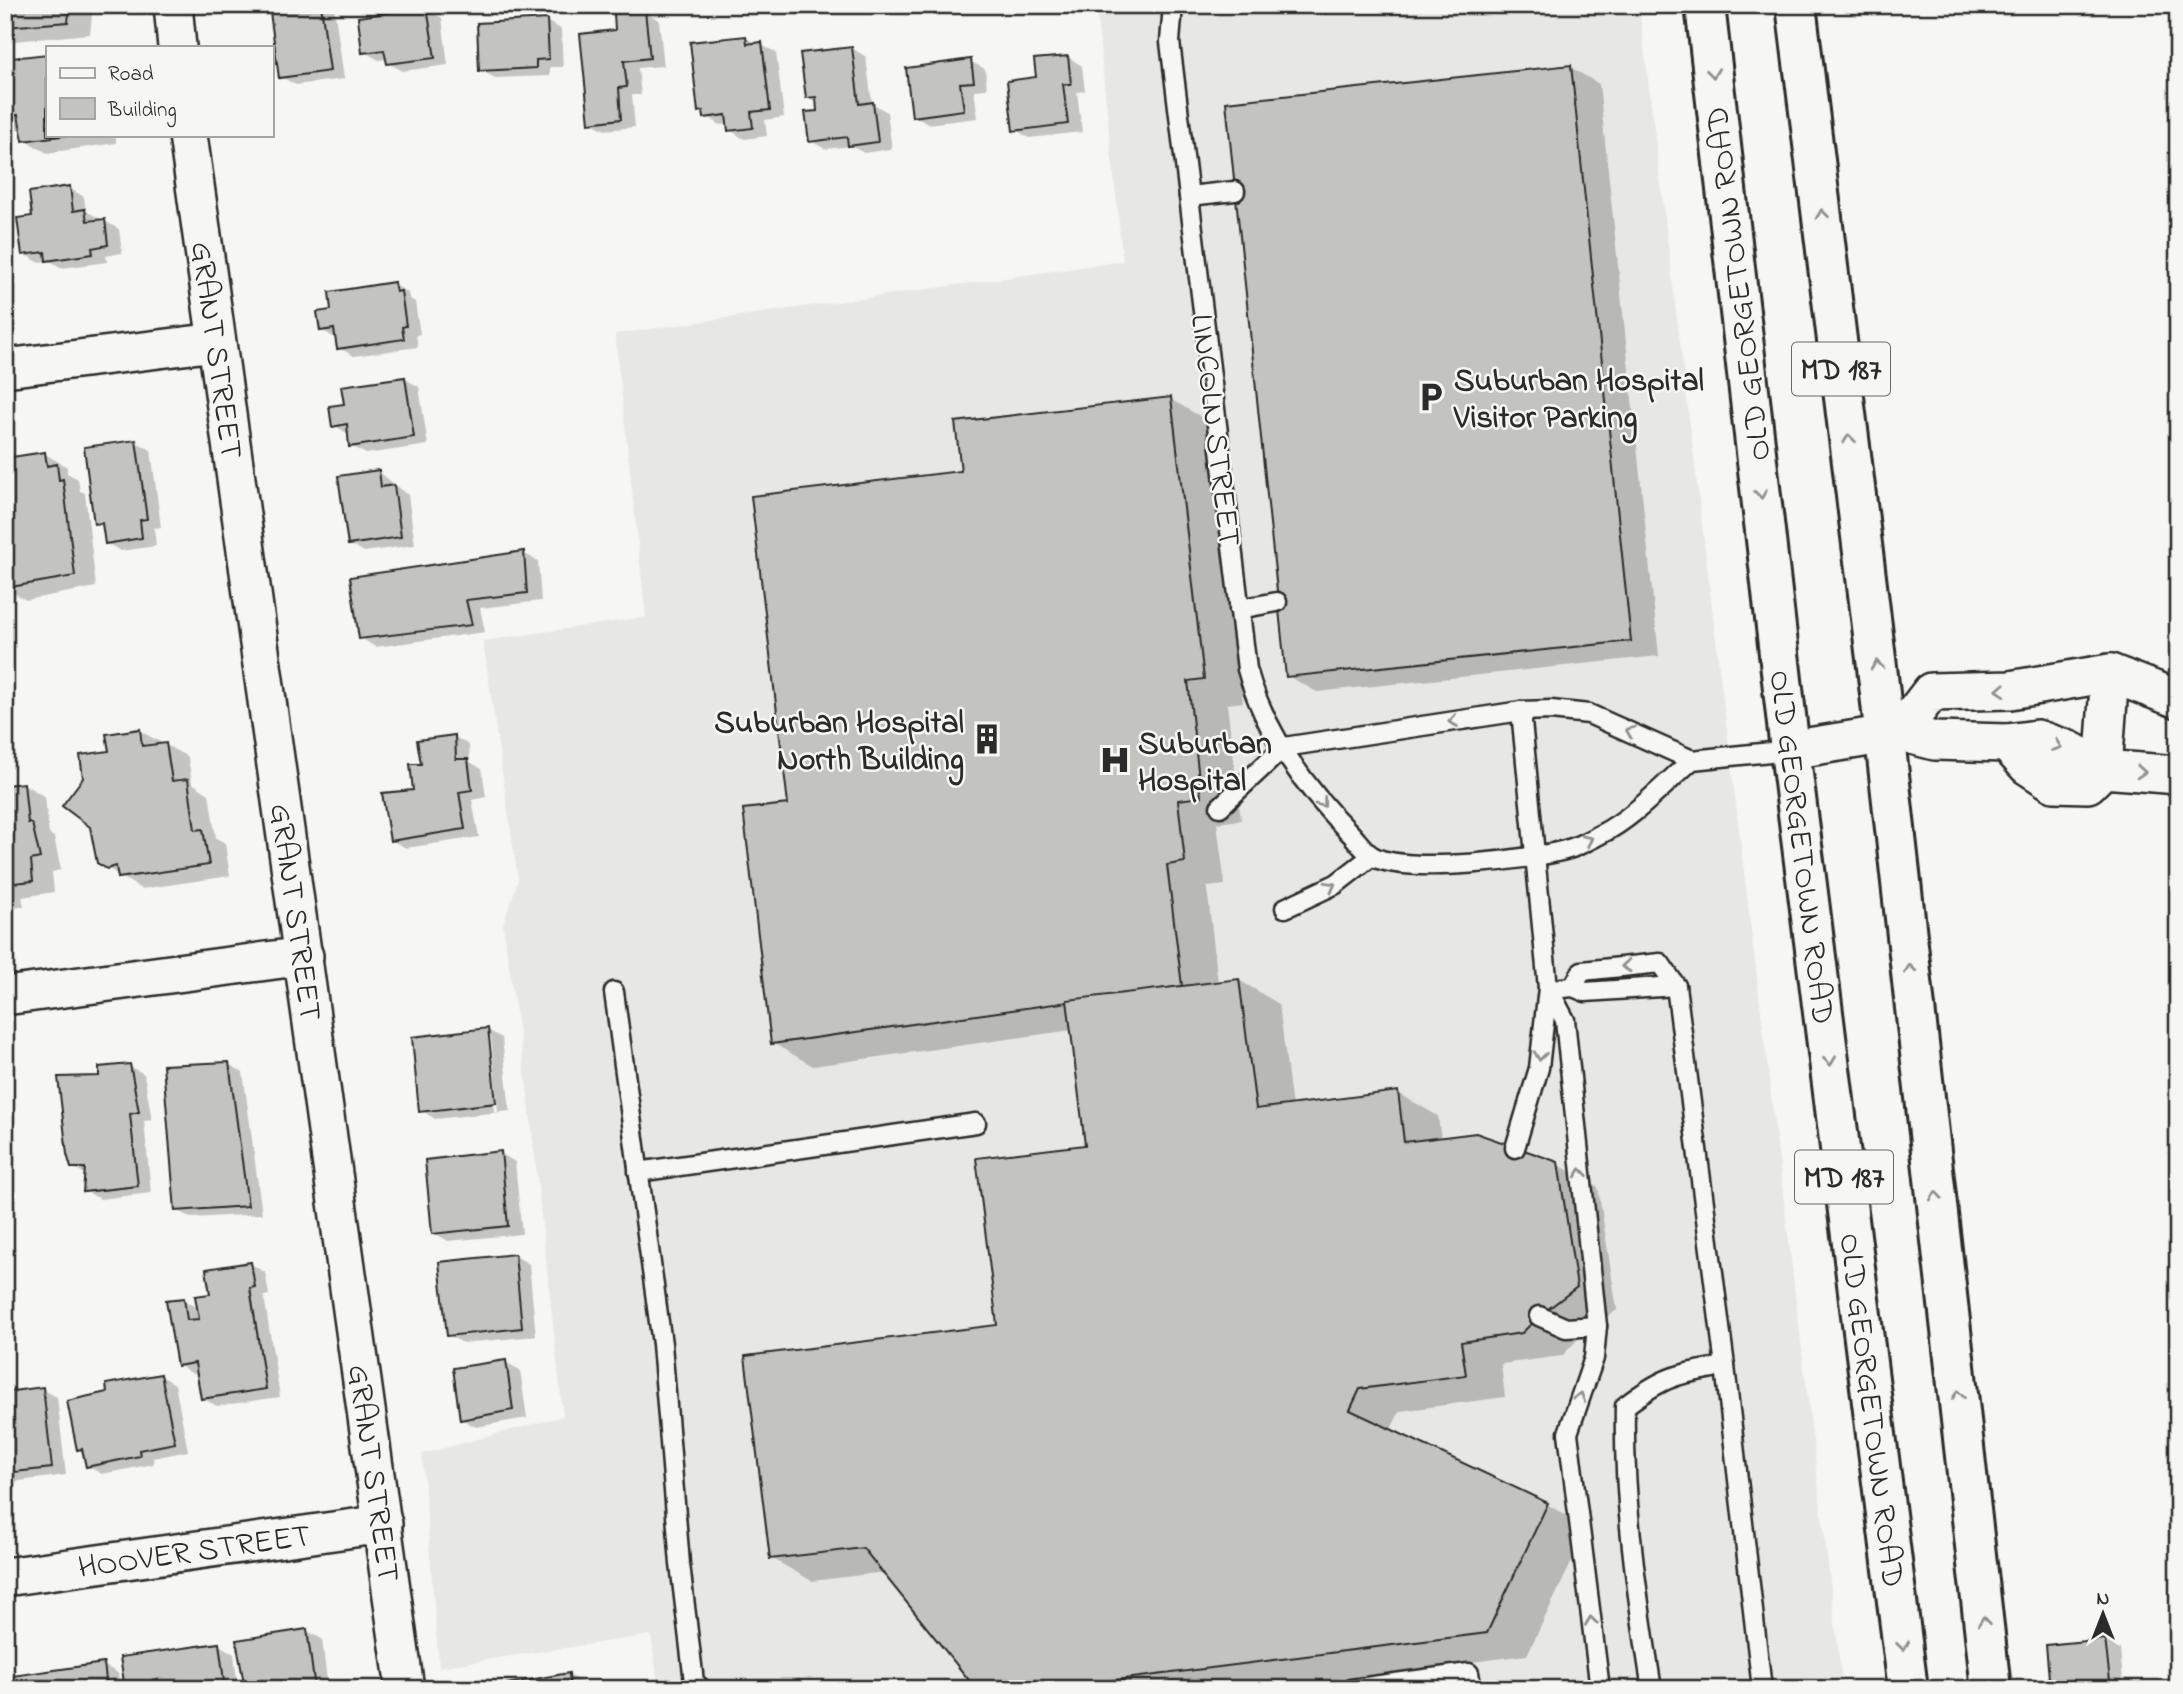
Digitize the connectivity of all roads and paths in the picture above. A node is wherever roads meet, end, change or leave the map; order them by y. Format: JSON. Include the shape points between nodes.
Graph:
{"nodes":[{"id":1,"x":173,"y":5,"type":"edge"},
{"id":2,"x":1173,"y":5,"type":"edge"},
{"id":3,"x":1705,"y":5,"type":"edge"},
{"id":4,"x":1796,"y":5,"type":"edge"},
{"id":5,"x":177,"y":46,"type":"edge"},
{"id":6,"x":188,"y":136,"type":"edge"},
{"id":7,"x":1235,"y":191,"type":"dead end"},
{"id":8,"x":1189,"y":196,"type":"junction"},
{"id":9,"x":216,"y":342,"type":"junction"},
{"id":10,"x":5,"y":368,"type":"edge"},
{"id":11,"x":1277,"y":602,"type":"dead end"},
{"id":12,"x":1239,"y":609,"type":"junction"},
{"id":13,"x":2110,"y":673,"type":"junction"},
{"id":14,"x":2178,"y":699,"type":"edge"},
{"id":15,"x":1521,"y":711,"type":"junction"},
{"id":16,"x":1892,"y":732,"type":"junction"},
{"id":17,"x":1284,"y":747,"type":"junction"},
{"id":18,"x":1790,"y":751,"type":"junction"},
{"id":19,"x":1692,"y":760,"type":"junction"},
{"id":20,"x":2103,"y":769,"type":"junction"},
{"id":21,"x":2178,"y":775,"type":"edge"},
{"id":22,"x":1220,"y":807,"type":"dead end"},
{"id":23,"x":1372,"y":856,"type":"junction"},
{"id":24,"x":1535,"y":856,"type":"junction"},
{"id":25,"x":1285,"y":908,"type":"dead end"},
{"id":26,"x":303,"y":956,"type":"junction"},
{"id":27,"x":1549,"y":988,"type":"junction"},
{"id":28,"x":614,"y":992,"type":"dead end"},
{"id":29,"x":5,"y":996,"type":"edge"},
{"id":30,"x":976,"y":1123,"type":"dead end"},
{"id":31,"x":1515,"y":1148,"type":"dead end"},
{"id":32,"x":638,"y":1172,"type":"junction"},
{"id":33,"x":1539,"y":1316,"type":"dead end"},
{"id":34,"x":1597,"y":1326,"type":"junction"},
{"id":35,"x":1725,"y":1366,"type":"junction"},
{"id":36,"x":383,"y":1524,"type":"junction"},
{"id":37,"x":5,"y":1577,"type":"edge"},
{"id":38,"x":405,"y":1689,"type":"edge"},
{"id":39,"x":702,"y":1689,"type":"edge"},
{"id":40,"x":1351,"y":1689,"type":"edge"},
{"id":41,"x":1472,"y":1689,"type":"edge"},
{"id":42,"x":1600,"y":1689,"type":"edge"},
{"id":43,"x":1652,"y":1689,"type":"edge"},
{"id":44,"x":1762,"y":1689,"type":"edge"},
{"id":45,"x":1908,"y":1689,"type":"edge"},
{"id":46,"x":1991,"y":1689,"type":"edge"}],
"edges":[{"from":1,"to":5,"type":"street"},
{"from":2,"to":8,"type":"lane","name":"LINCOLN STREET","via":[[1170,42]]},
{"from":3,"to":18,"type":"main road","name":"OLD GEORGETOWN ROAD","number":"MD 187","one_way":true},
{"from":16,"to":4,"type":"main road","number":"MD 187","one_way":true},
{"from":6,"to":9,"type":"street","name":"GRANT STREET"},
{"from":7,"to":8,"type":"lane"},
{"from":8,"to":12,"type":"lane","name":"LINCOLN STREET"},
{"from":9,"to":10,"type":"street"},
{"from":9,"to":26,"type":"street","name":"GRANT STREET"},
{"from":11,"to":12,"type":"lane"},
{"from":12,"to":17,"type":"lane","name":"LINCOLN STREET","via":[[1255,699]]},
{"from":13,"to":14,"type":"street"},
{"from":13,"to":16,"type":"street","one_way":true,"via":[[2010,690],[1931,692]]},
{"from":13,"to":20,"type":"street"},
{"from":15,"to":17,"type":"lane","one_way":true},
{"from":19,"to":15,"type":"lane","one_way":true,"via":[[1590,714]]},
{"from":15,"to":24,"type":"lane"},
{"from":16,"to":18,"type":"street"},
{"from":16,"to":20,"type":"street","one_way":true,"via":[[1935,741],[2007,744],[2028,766],[2054,783],[2088,784]]},
{"from":46,"to":16,"type":"main road","number":"MD 187","one_way":true},
{"from":17,"to":22,"type":"lane"},
{"from":17,"to":23,"type":"lane","name":"LINCOLN STREET","one_way":true,"via":[[1322,805]]},
{"from":18,"to":19,"type":"lane"},
{"from":18,"to":45,"type":"main road","name":"OLD GEORGETOWN ROAD","number":"MD 187","one_way":true},
{"from":24,"to":19,"type":"lane","one_way":true,"via":[[1572,848],[1604,833]]},
{"from":20,"to":21,"type":"street","one_way":true},
{"from":23,"to":24,"type":"lane","via":[[1416,866]]},
{"from":25,"to":23,"type":"lane","one_way":true,"via":[[1336,884]]},
{"from":24,"to":27,"type":"lane"},
{"from":26,"to":29,"type":"street"},
{"from":26,"to":36,"type":"street","name":"GRANT STREET"},
{"from":27,"to":31,"type":"lane","one_way":true,"via":[[1539,1068]]},
{"from":34,"to":27,"type":"lane","one_way":true,"via":[[1565,1020]]},
{"from":27,"to":35,"type":"lane","via":[[1573,987],[1585,992],[1676,986]]},
{"from":28,"to":32,"type":"lane"},
{"from":30,"to":32,"type":"lane"},
{"from":32,"to":39,"type":"lane","via":[[662,1344],[694,1682]]},
{"from":33,"to":34,"type":"lane","via":[[1566,1328]]},
{"from":42,"to":34,"type":"lane","one_way":true,"via":[[1568,1433],[1594,1358]]},
{"from":35,"to":43,"type":"lane","via":[[1657,1382],[1625,1406],[1624,1452],[1635,1575]]},
{"from":35,"to":44,"type":"lane"},
{"from":36,"to":37,"type":"street","name":"HOOVER STREET"},
{"from":36,"to":38,"type":"street","name":"GRANT STREET"},
{"from":40,"to":41,"type":"lane","via":[[1469,1674]]}]}
